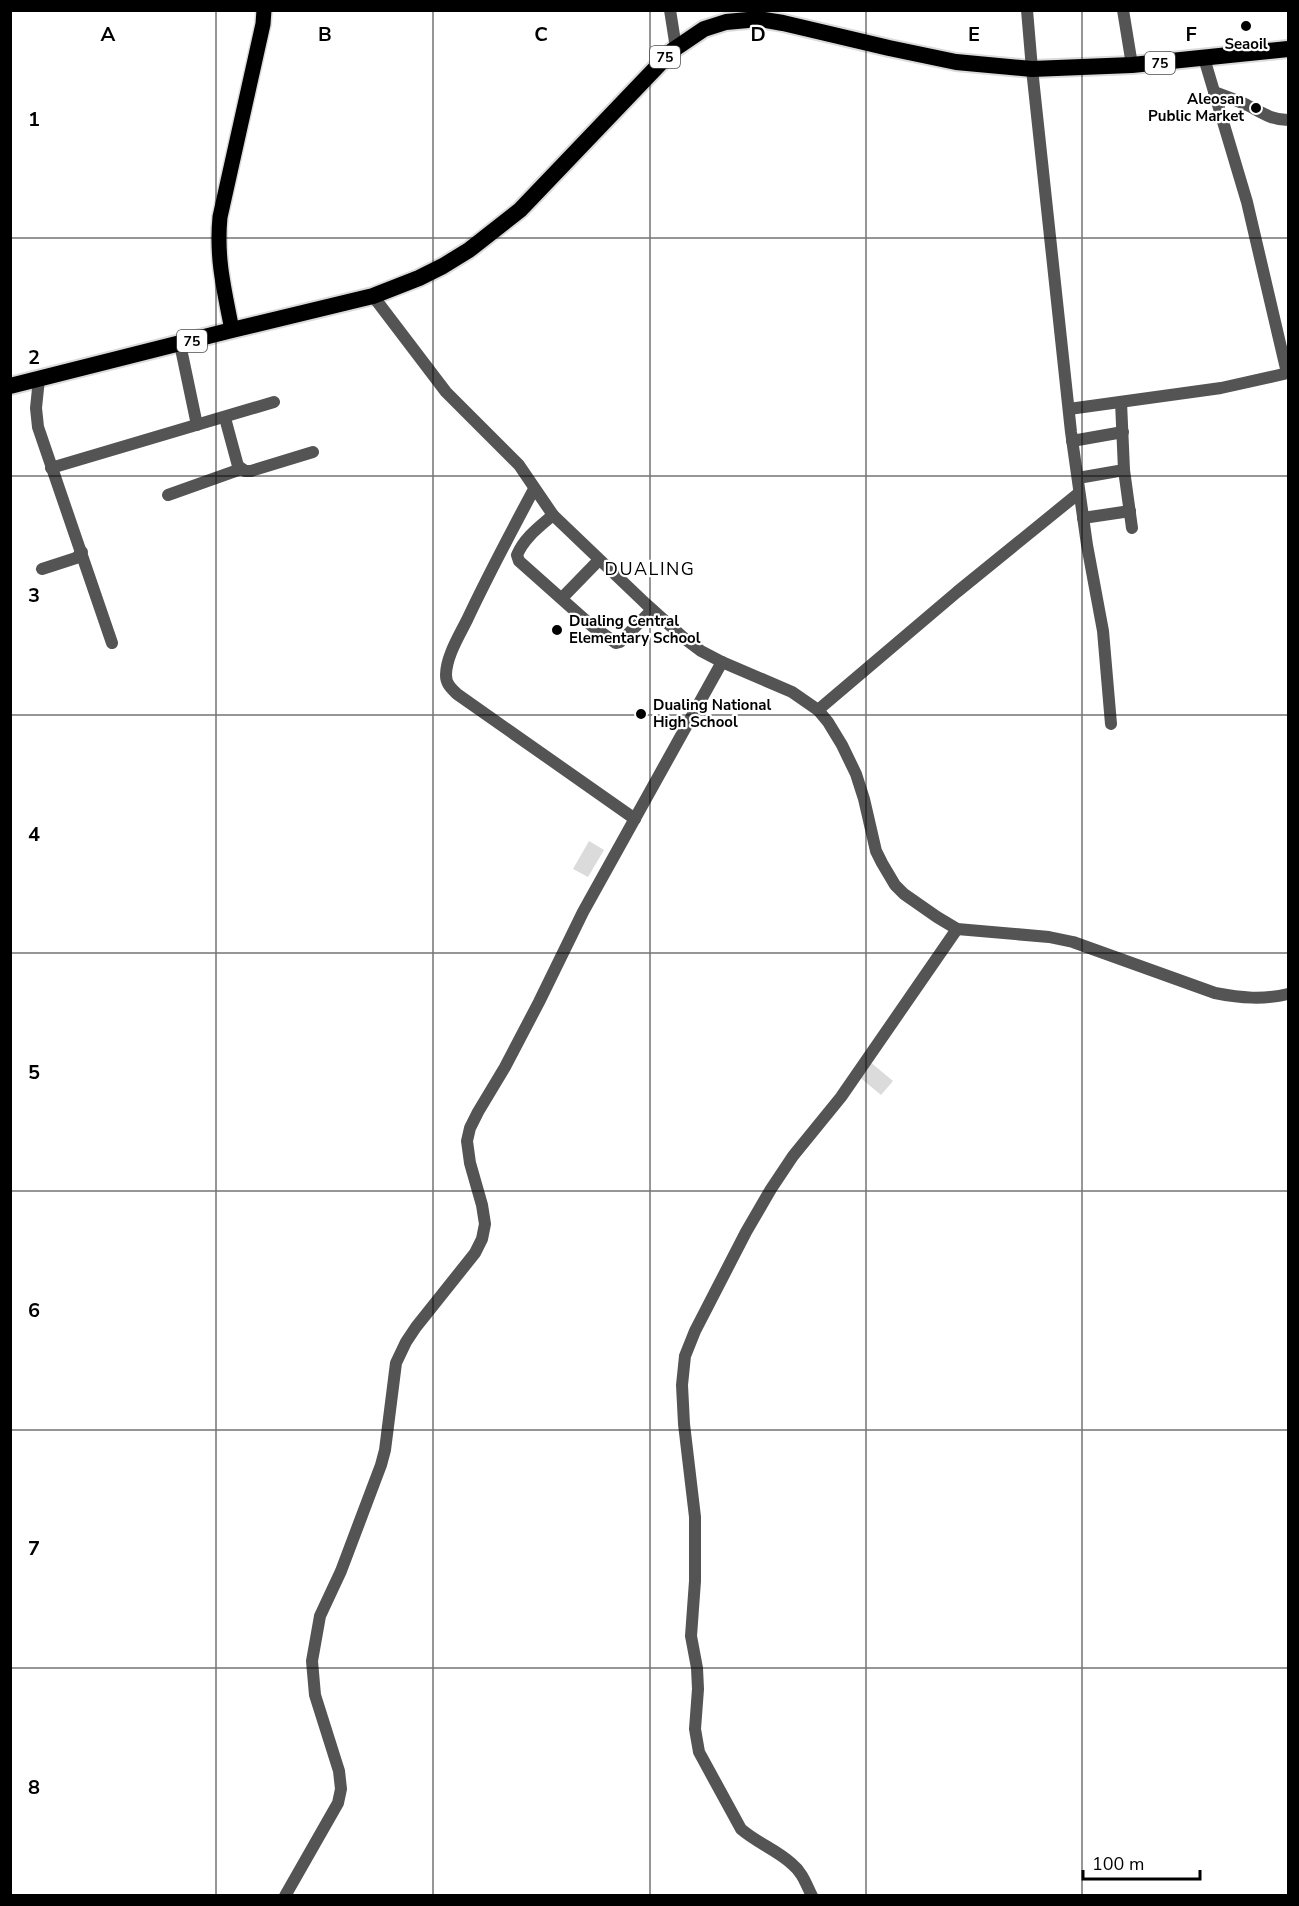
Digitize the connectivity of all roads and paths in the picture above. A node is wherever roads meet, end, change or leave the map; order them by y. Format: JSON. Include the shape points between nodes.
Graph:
{"nodes":[{"id":1,"x":264,"y":10,"type":"edge"},
{"id":2,"x":670,"y":10,"type":"edge"},
{"id":3,"x":1027,"y":10,"type":"edge"},
{"id":4,"x":1123,"y":10,"type":"edge"},
{"id":5,"x":676,"y":48,"type":"junction"},
{"id":6,"x":1288,"y":49,"type":"edge"},
{"id":7,"x":1204,"y":58,"type":"junction"},
{"id":8,"x":1132,"y":65,"type":"junction"},
{"id":9,"x":1032,"y":69,"type":"junction"},
{"id":10,"x":1214,"y":92,"type":"junction"},
{"id":11,"x":1288,"y":120,"type":"edge"},
{"id":12,"x":373,"y":296,"type":"junction"},
{"id":13,"x":231,"y":330,"type":"junction"},
{"id":14,"x":180,"y":344,"type":"junction"},
{"id":15,"x":1288,"y":373,"type":"edge"},
{"id":16,"x":39,"y":379,"type":"junction"},
{"id":17,"x":10,"y":386,"type":"edge"},
{"id":18,"x":274,"y":402,"type":"dead end"},
{"id":19,"x":1121,"y":402,"type":"junction"},
{"id":20,"x":1069,"y":409,"type":"junction"},
{"id":21,"x":225,"y":418,"type":"junction"},
{"id":22,"x":196,"y":425,"type":"junction"},
{"id":23,"x":1123,"y":432,"type":"junction"},
{"id":24,"x":1072,"y":441,"type":"junction"},
{"id":25,"x":313,"y":452,"type":"dead end"},
{"id":26,"x":51,"y":468,"type":"junction"},
{"id":27,"x":241,"y":469,"type":"junction"},
{"id":28,"x":1124,"y":470,"type":"junction"},
{"id":29,"x":1078,"y":478,"type":"junction"},
{"id":30,"x":534,"y":489,"type":"junction"},
{"id":31,"x":1079,"y":493,"type":"junction"},
{"id":32,"x":168,"y":495,"type":"dead end"},
{"id":33,"x":1130,"y":511,"type":"junction"},
{"id":34,"x":553,"y":515,"type":"junction"},
{"id":35,"x":1083,"y":518,"type":"junction"},
{"id":36,"x":1132,"y":528,"type":"dead end"},
{"id":37,"x":82,"y":552,"type":"junction"},
{"id":38,"x":599,"y":560,"type":"junction"},
{"id":39,"x":42,"y":569,"type":"dead end"},
{"id":40,"x":562,"y":598,"type":"junction"},
{"id":41,"x":652,"y":610,"type":"junction"},
{"id":42,"x":112,"y":643,"type":"dead end"},
{"id":43,"x":722,"y":662,"type":"junction"},
{"id":44,"x":818,"y":710,"type":"junction"},
{"id":45,"x":1111,"y":724,"type":"dead end"},
{"id":46,"x":635,"y":819,"type":"junction"},
{"id":47,"x":957,"y":928,"type":"junction"},
{"id":48,"x":1288,"y":994,"type":"edge"},
{"id":49,"x":285,"y":1896,"type":"edge"},
{"id":50,"x":812,"y":1896,"type":"edge"}],
"edges":[{"from":1,"to":13,"type":"main road","via":[[220,217],[219,261]]},
{"from":2,"to":5,"type":"street"},
{"from":3,"to":9,"type":"street"},
{"from":4,"to":8,"type":"street"},
{"from":5,"to":9,"type":"highway","number":"75","via":[[704,29],[759,19],[956,62]]},
{"from":5,"to":12,"type":"highway","number":"75","via":[[498,229],[443,266]]},
{"from":6,"to":7,"type":"highway","number":"75"},
{"from":7,"to":8,"type":"highway","number":"75"},
{"from":7,"to":10,"type":"street"},
{"from":8,"to":9,"type":"highway","number":"75"},
{"from":9,"to":20,"type":"street"},
{"from":10,"to":11,"type":"street","via":[[1267,117]]},
{"from":10,"to":15,"type":"street","via":[[1247,202]]},
{"from":12,"to":13,"type":"highway","number":"75"},
{"from":12,"to":30,"type":"street","via":[[446,392],[510,455]]},
{"from":13,"to":14,"type":"highway","number":"75"},
{"from":14,"to":16,"type":"highway","number":"75"},
{"from":14,"to":22,"type":"street"},
{"from":15,"to":19,"type":"street","via":[[1221,388]]},
{"from":16,"to":17,"type":"highway","number":"75"},
{"from":16,"to":26,"type":"street","via":[[38,428]]},
{"from":18,"to":21,"type":"street"},
{"from":19,"to":20,"type":"street"},
{"from":19,"to":23,"type":"street"},
{"from":20,"to":24,"type":"street"},
{"from":21,"to":22,"type":"street"},
{"from":21,"to":27,"type":"street"},
{"from":22,"to":26,"type":"street"},
{"from":23,"to":24,"type":"street"},
{"from":23,"to":28,"type":"street"},
{"from":24,"to":29,"type":"street"},
{"from":25,"to":27,"type":"street","via":[[251,471]]},
{"from":26,"to":37,"type":"street"},
{"from":27,"to":32,"type":"street"},
{"from":28,"to":29,"type":"street"},
{"from":28,"to":33,"type":"street"},
{"from":29,"to":31,"type":"street"},
{"from":30,"to":34,"type":"street"},
{"from":30,"to":46,"type":"street","via":[[451,654],[448,685]]},
{"from":31,"to":35,"type":"street"},
{"from":31,"to":44,"type":"street"},
{"from":33,"to":35,"type":"street"},
{"from":33,"to":36,"type":"street"},
{"from":34,"to":38,"type":"street"},
{"from":34,"to":40,"type":"street","via":[[528,537],[517,555]]},
{"from":35,"to":45,"type":"street","via":[[1103,631]]},
{"from":37,"to":39,"type":"street","via":[[76,558]]},
{"from":37,"to":42,"type":"street"},
{"from":38,"to":40,"type":"street"},
{"from":38,"to":41,"type":"street"},
{"from":40,"to":41,"type":"street","via":[[615,643]]},
{"from":41,"to":43,"type":"street","via":[[685,639]]},
{"from":43,"to":44,"type":"street","via":[[792,692]]},
{"from":43,"to":46,"type":"street"},
{"from":44,"to":47,"type":"street","via":[[843,745],[856,774],[876,850],[887,873],[904,894]]},
{"from":46,"to":49,"type":"street","via":[[470,1128],[470,1163],[485,1224],[482,1239],[406,1342],[396,1363],[381,1465],[320,1616],[312,1661],[315,1695],[341,1789],[334,1811]]},
{"from":47,"to":48,"type":"street","via":[[1073,942],[1215,993],[1258,999]]},
{"from":47,"to":50,"type":"street","via":[[841,1097],[771,1188],[685,1356],[682,1385],[695,1517],[690,1636],[697,1668],[699,1752],[741,1829],[793,1864]]}]}
